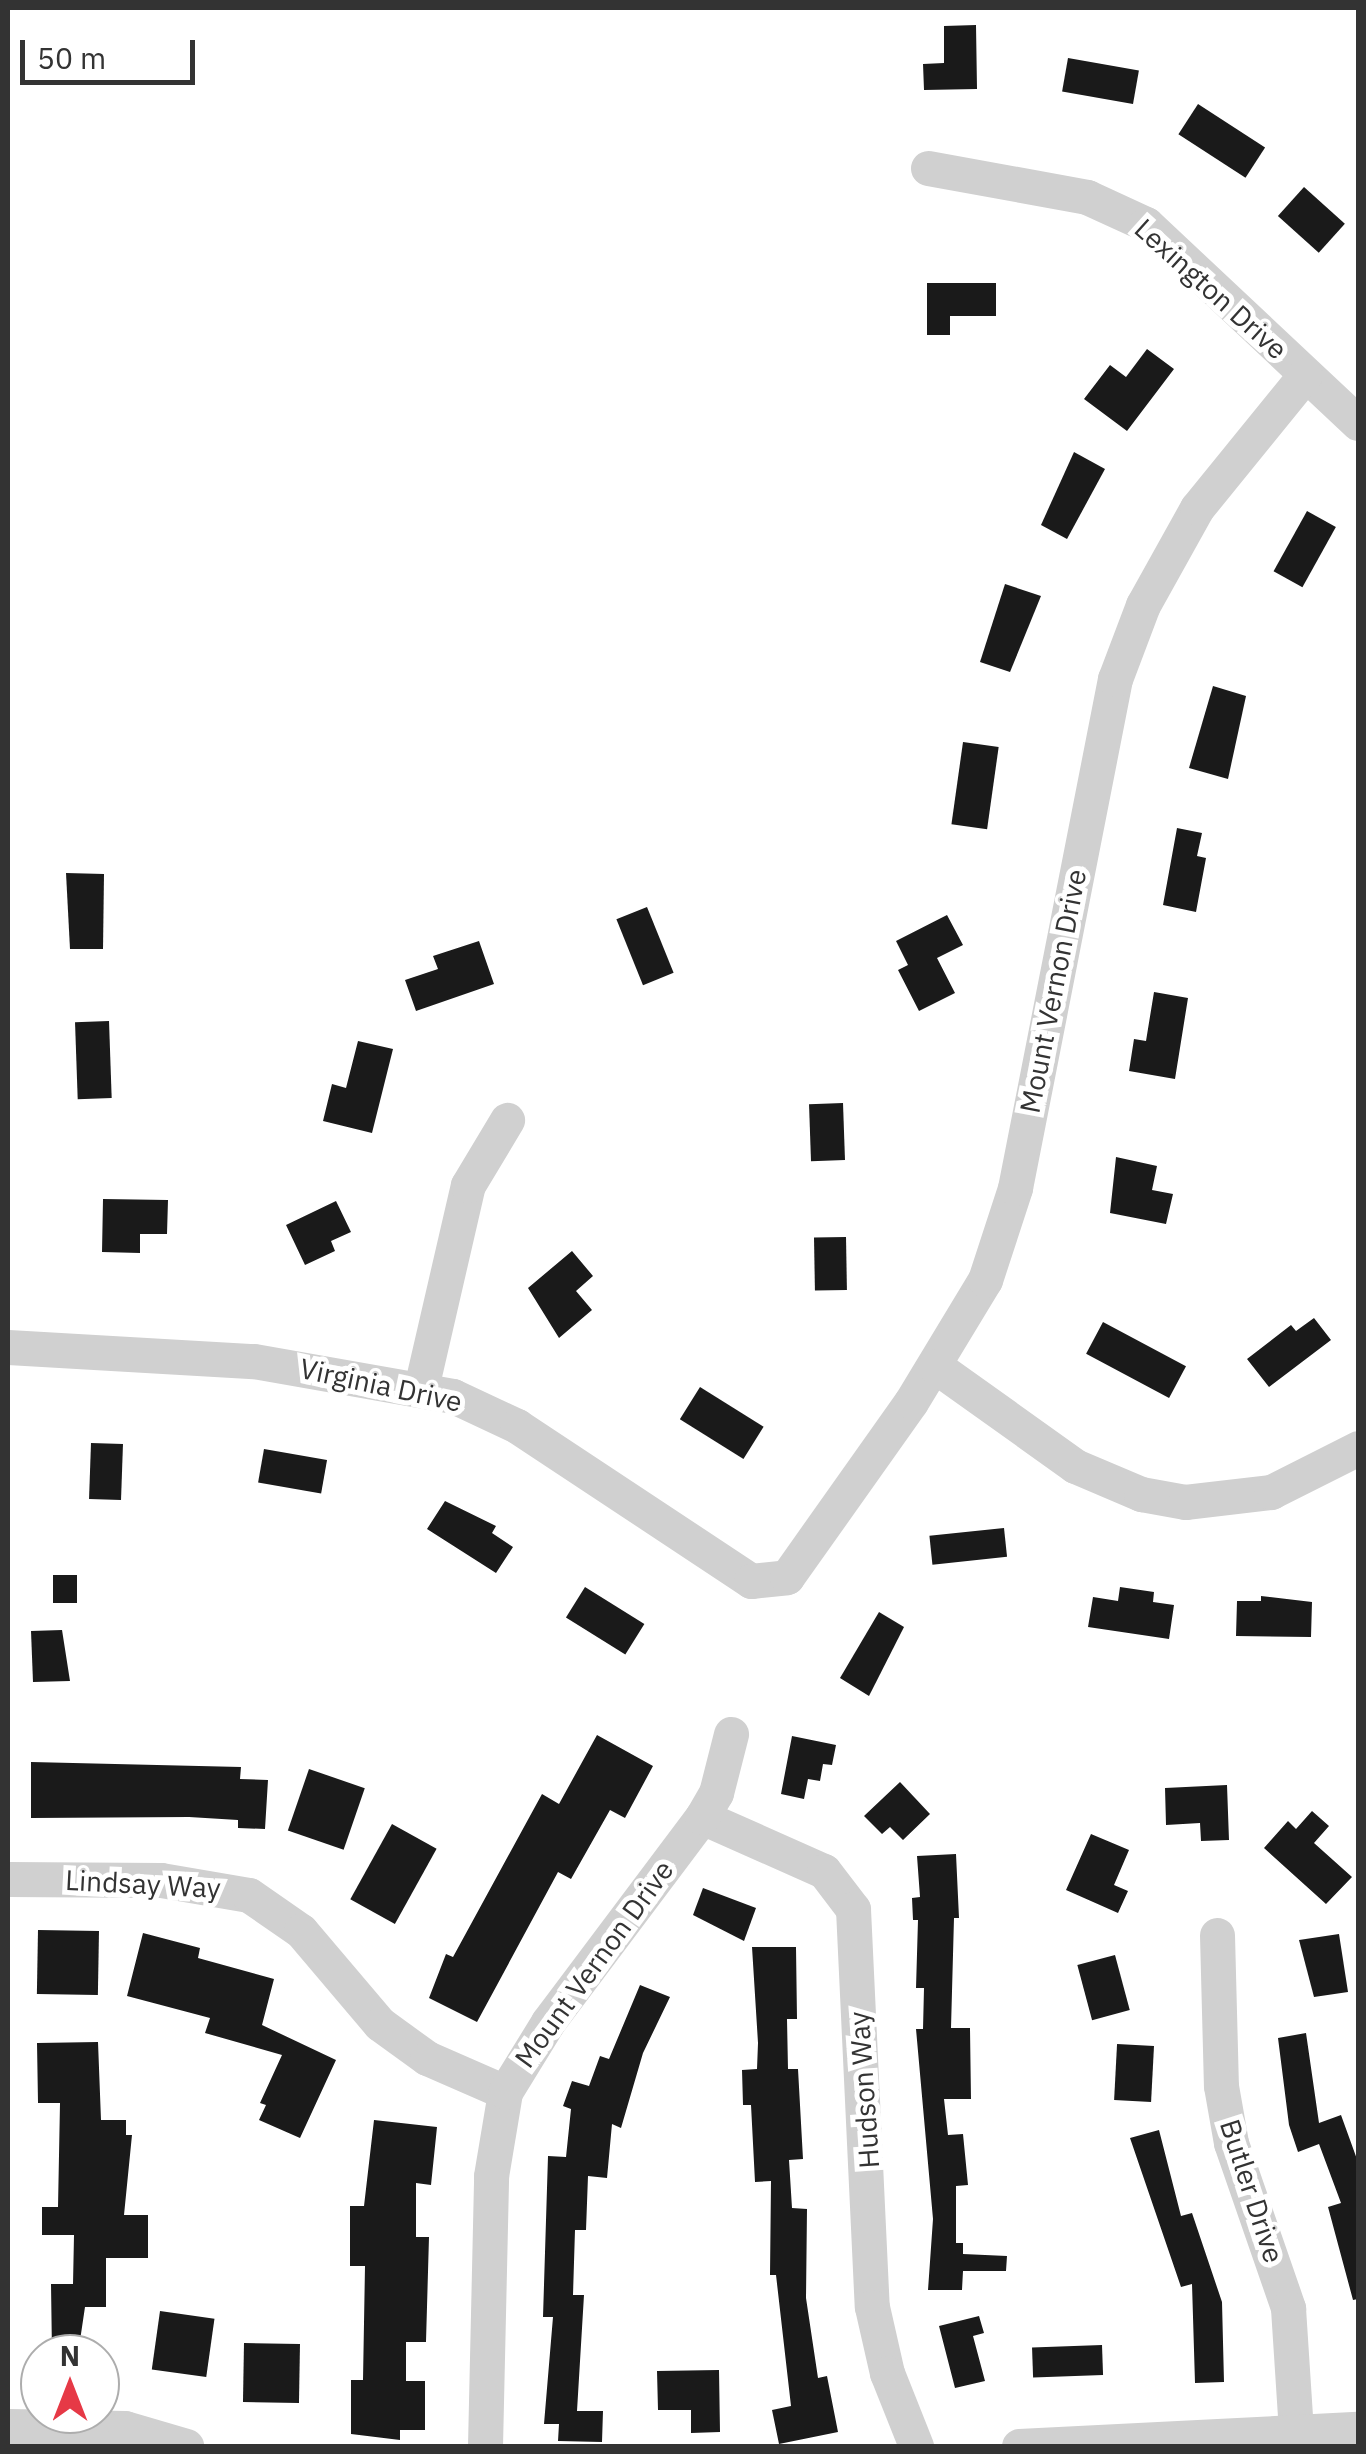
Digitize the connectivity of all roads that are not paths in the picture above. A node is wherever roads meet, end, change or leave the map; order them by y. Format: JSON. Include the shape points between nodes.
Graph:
{"nodes":[{"id":1,"x":928,"y":168,"type":"dead end"},
{"id":2,"x":1305,"y":375,"type":"junction"},
{"id":3,"x":1358,"y":423,"type":"edge"},
{"id":4,"x":507,"y":1120,"type":"dead end"},
{"id":5,"x":8,"y":1347,"type":"edge"},
{"id":6,"x":935,"y":1366,"type":"junction"},
{"id":7,"x":421,"y":1388,"type":"junction"},
{"id":8,"x":1358,"y":1448,"type":"edge"},
{"id":9,"x":764,"y":1584,"type":"joint"},
{"id":10,"x":730,"y":1734,"type":"dead end"},
{"id":11,"x":702,"y":1817,"type":"junction"},
{"id":12,"x":8,"y":1879,"type":"edge"},
{"id":13,"x":1217,"y":1935,"type":"dead end"},
{"id":14,"x":505,"y":2092,"type":"junction"},
{"id":15,"x":8,"y":2426,"type":"edge"},
{"id":16,"x":1358,"y":2429,"type":"edge"},
{"id":17,"x":1296,"y":2440,"type":"edge"},
{"id":18,"x":186,"y":2446,"type":"edge"},
{"id":19,"x":485,"y":2446,"type":"edge"},
{"id":20,"x":916,"y":2446,"type":"edge"},
{"id":21,"x":1019,"y":2446,"type":"edge"}],
"edges":[{"from":1,"to":2,"type":"street","name":"Lexington Drive","via":[[1118,208],[1193,265]]},
{"from":2,"to":3,"type":"street","name":"Lexington Drive"},
{"from":2,"to":6,"type":"street","name":"Mount Vernon Drive","via":[[1197,508],[1143,605],[1115,679],[1015,1188],[985,1280]]},
{"from":4,"to":7,"type":"street","via":[[468,1184]]},
{"from":5,"to":7,"type":"street","name":"Virginia Drive","via":[[254,1361]]},
{"from":6,"to":8,"type":"street","via":[[1075,1466],[1156,1496],[1216,1503],[1272,1492]]},
{"from":6,"to":9,"type":"street","name":"Mount Vernon Drive","via":[[798,1564],[779,1582]]},
{"from":7,"to":9,"type":"street","name":"Virginia Drive","via":[[517,1426]]},
{"from":10,"to":11,"type":"street","name":"Mount Vernon Drive","via":[[716,1793]]},
{"from":11,"to":14,"type":"street","name":"Mount Vernon Drive","via":[[548,2022]]},
{"from":11,"to":20,"type":"street","name":"Hudson Way","via":[[824,1871],[853,1910],[872,2307],[887,2373]]},
{"from":12,"to":14,"type":"street","name":"Lindsay Way","via":[[178,1881],[249,1895],[301,1931],[380,2024],[427,2058]]},
{"from":13,"to":17,"type":"street","name":"Butler Drive","via":[[1221,2086],[1231,2143],[1288,2308]]},
{"from":14,"to":19,"type":"street","name":"Mount Vernon Drive","via":[[491,2176]]},
{"from":15,"to":18,"type":"street","via":[[125,2428]]},
{"from":16,"to":17,"type":"street"},
{"from":17,"to":21,"type":"street"}]}
